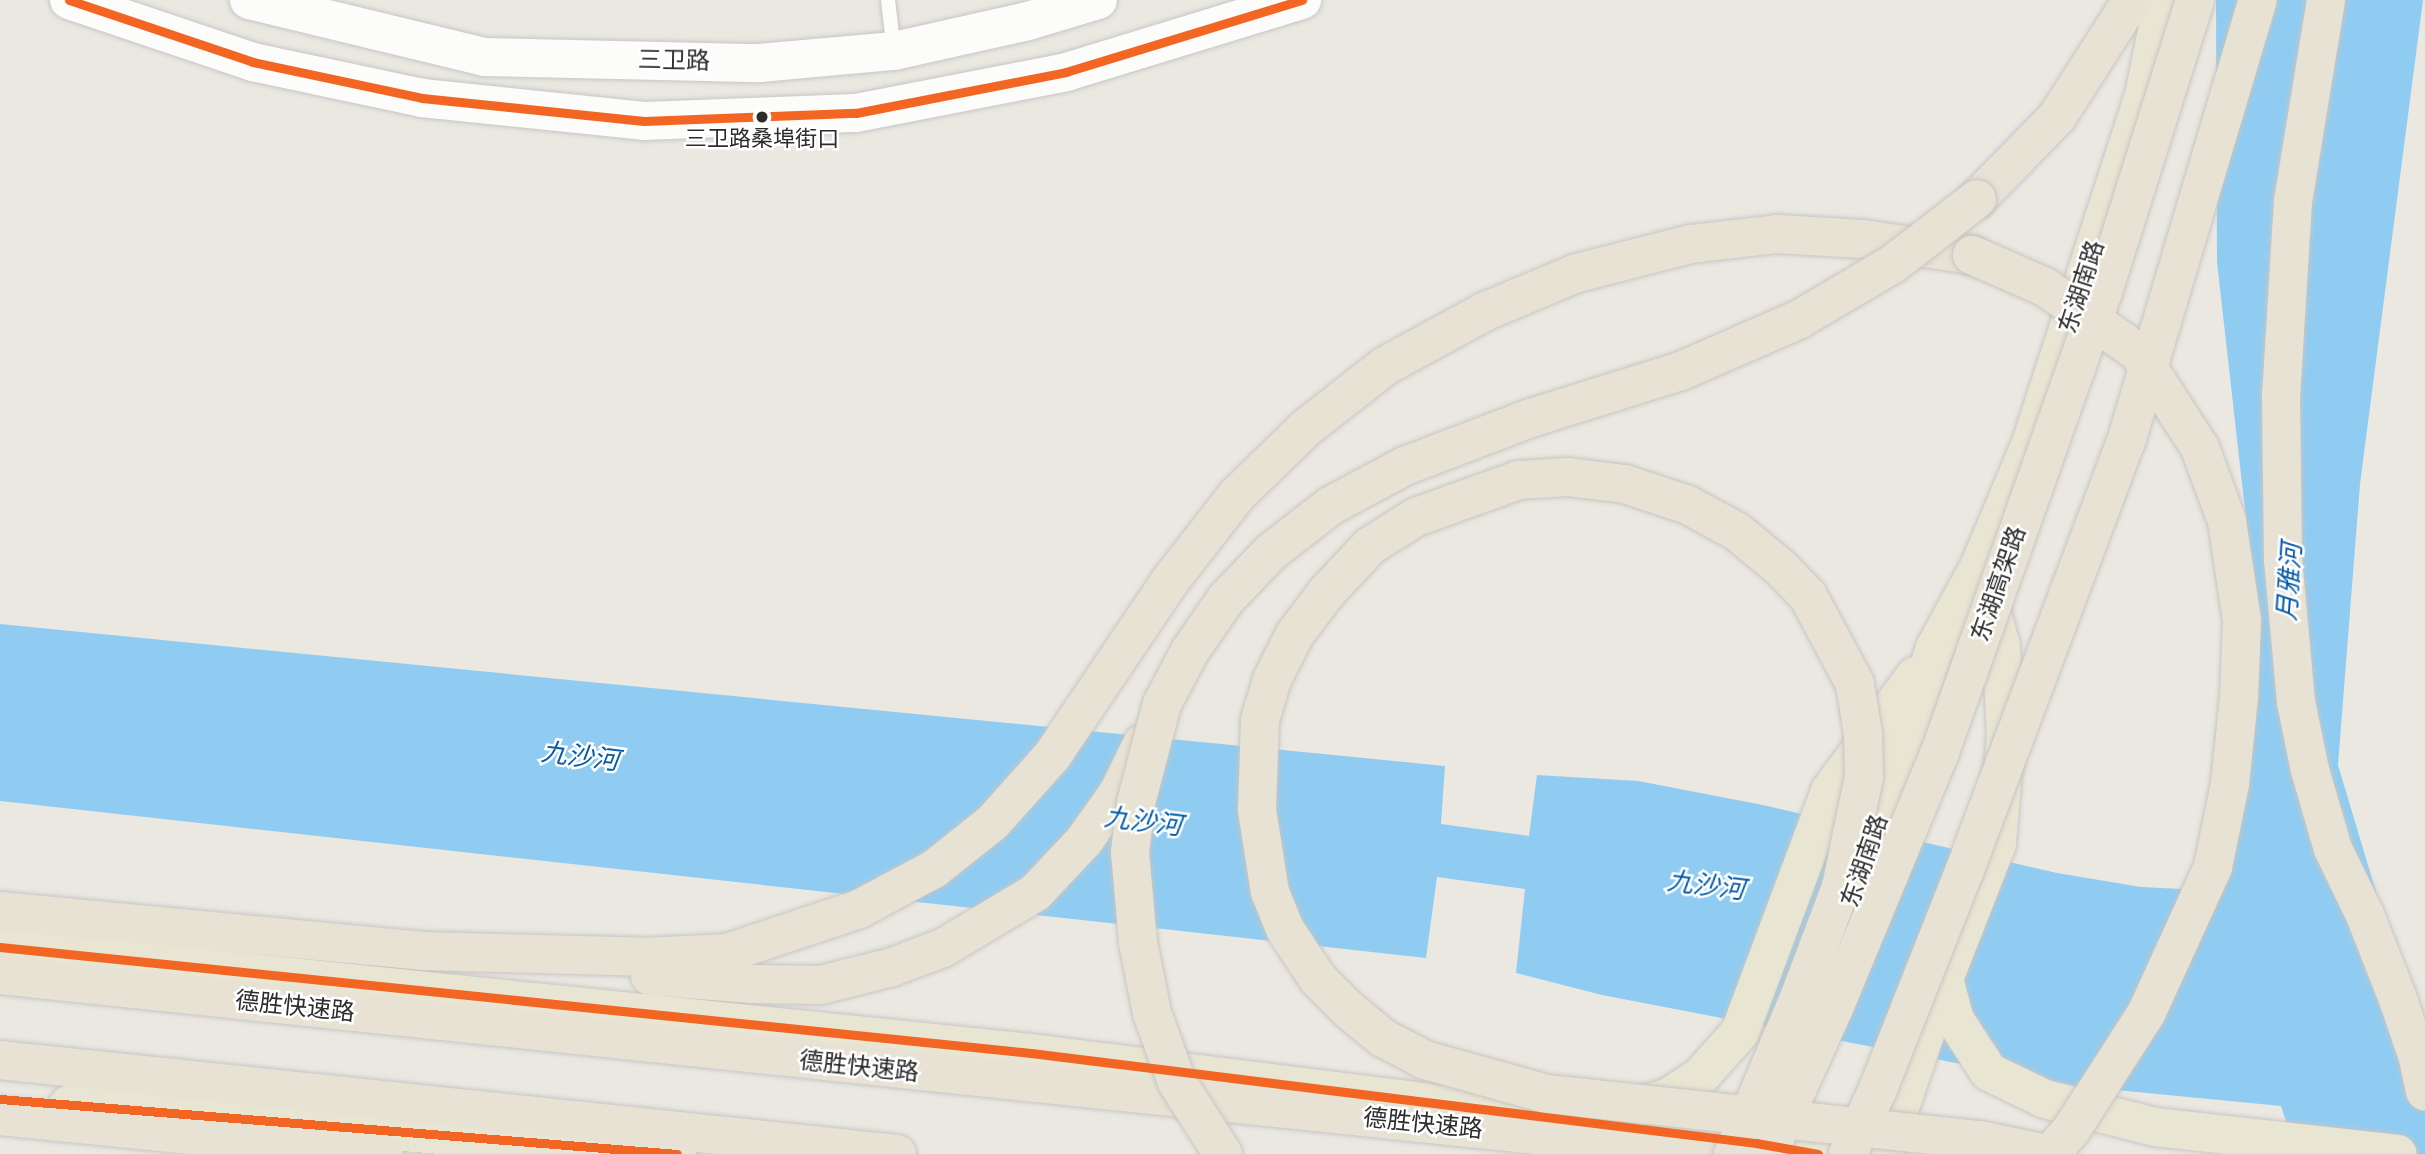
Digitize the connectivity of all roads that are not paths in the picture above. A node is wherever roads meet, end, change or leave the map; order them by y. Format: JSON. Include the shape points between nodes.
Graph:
{"nodes":[{"id":1,"x":69,"y":0,"type":"edge"},
{"id":2,"x":249,"y":0,"type":"edge"},
{"id":3,"x":888,"y":0,"type":"edge"},
{"id":4,"x":1098,"y":0,"type":"edge"},
{"id":5,"x":1302,"y":0,"type":"edge"},
{"id":6,"x":2132,"y":0,"type":"edge"},
{"id":7,"x":2163,"y":0,"type":"edge"},
{"id":8,"x":2195,"y":0,"type":"edge"},
{"id":9,"x":2258,"y":0,"type":"edge"},
{"id":10,"x":2326,"y":0,"type":"edge"},
{"id":11,"x":894,"y":51,"type":"junction"},
{"id":12,"x":1979,"y":567,"type":"junction"},
{"id":13,"x":1935,"y":648,"type":"junction"},
{"id":14,"x":1162,"y":704,"type":"junction"},
{"id":15,"x":0,"y":911,"type":"edge"},
{"id":16,"x":2365,"y":915,"type":"junction"},
{"id":17,"x":0,"y":947,"type":"edge"},
{"id":18,"x":422,"y":951,"type":"junction"},
{"id":19,"x":0,"y":975,"type":"edge"},
{"id":20,"x":1944,"y":979,"type":"junction"},
{"id":21,"x":2425,"y":989,"type":"edge"},
{"id":22,"x":0,"y":1060,"type":"edge"},
{"id":23,"x":2425,"y":1091,"type":"edge"},
{"id":24,"x":0,"y":1099,"type":"edge"},
{"id":25,"x":0,"y":1115,"type":"edge"},
{"id":26,"x":1587,"y":1123,"type":"junction"},
{"id":27,"x":265,"y":1142,"type":"junction"},
{"id":28,"x":1751,"y":1151,"type":"edge"},
{"id":29,"x":316,"y":1154,"type":"edge"},
{"id":30,"x":384,"y":1154,"type":"edge"},
{"id":31,"x":677,"y":1154,"type":"edge"},
{"id":32,"x":897,"y":1154,"type":"edge"},
{"id":33,"x":1223,"y":1154,"type":"edge"},
{"id":34,"x":1718,"y":1154,"type":"edge"},
{"id":35,"x":1818,"y":1154,"type":"edge"},
{"id":36,"x":1848,"y":1154,"type":"edge"},
{"id":37,"x":1884,"y":1154,"type":"edge"},
{"id":38,"x":2048,"y":1154,"type":"edge"},
{"id":39,"x":2398,"y":1154,"type":"edge"}],
"edges":[{"from":1,"to":5,"type":"main road","via":[[253,62],[422,98],[643,121],[856,113],[1066,72]]},
{"from":2,"to":11,"type":"main road","name":"三卫路","via":[[485,57],[759,63]]},
{"from":3,"to":11,"type":"lane"},
{"from":4,"to":11,"type":"main road","name":"三卫路"},
{"from":6,"to":14,"type":"highway","bridge":true,"via":[[2057,117],[1977,199],[1893,264],[1798,320],[1681,371],[1405,466],[1331,506],[1271,552],[1226,599],[1190,651]]},
{"from":7,"to":12,"type":"main road","name":"东湖南路","via":[[2144,96],[2031,443]]},
{"from":8,"to":28,"type":"highway","name":"东湖高架路","bridge":true,"via":[[2103,292],[1939,755],[1834,1008]]},
{"from":9,"to":36,"type":"highway","bridge":true,"via":[[2126,442],[1964,872]]},
{"from":10,"to":16,"type":"highway","via":[[2293,201],[2281,395],[2283,559],[2296,702],[2310,770],[2333,849]]},
{"from":12,"to":13,"type":"main road","name":"东湖南路"},
{"from":12,"to":20,"type":"main road","via":[[2001,646],[2006,733],[1997,844]]},
{"from":13,"to":26,"type":"main road","via":[[1830,791],[1740,1032],[1701,1076],[1669,1097]]},
{"from":13,"to":28,"type":"main road","name":"东湖南路","via":[[1795,1058]]},
{"from":14,"to":18,"type":"highway","bridge":true,"via":[[1118,793],[1084,841],[1035,893],[943,948],[892,967],[821,985],[751,984]]},
{"from":14,"to":33,"type":"highway","bridge":true,"via":[[1136,803],[1130,852],[1138,943],[1152,1013],[1177,1082]]},
{"from":15,"to":18,"type":"highway"},
{"from":16,"to":21,"type":"highway"},
{"from":16,"to":23,"type":"highway","via":[[2398,999]]},
{"from":17,"to":26,"type":"main road","via":[[1031,1053]]},
{"from":18,"to":38,"type":"highway","bridge":true,"via":[[645,957],[727,953],[859,909],[934,869],[993,822],[1052,756],[1170,581],[1237,495],[1306,428],[1385,366],[1486,311],[1577,273],[1703,243],[1777,234],[1863,239],[1972,255],[2045,287],[2138,352],[2200,448],[2227,521],[2242,620],[2240,684],[2230,784],[2213,867],[2147,1012],[2072,1129]]},
{"from":19,"to":34,"type":"highway","name":"德胜快速路"},
{"from":20,"to":37,"type":"main road"},
{"from":20,"to":39,"type":"main road","via":[[1955,1020],[1989,1072],[2045,1099],[2155,1127]]},
{"from":22,"to":32,"type":"highway"},
{"from":24,"to":31,"type":"main road"},
{"from":25,"to":27,"type":"highway"},
{"from":26,"to":28,"type":"main road"},
{"from":27,"to":29,"type":"highway"},
{"from":27,"to":30,"type":"highway"},
{"from":28,"to":35,"type":"main road"},
{"from":28,"to":38,"type":"highway","bridge":true,"via":[[1743,1130],[1748,1118],[1753,1106],[1774,1058],[1799,998],[1840,887],[1864,777],[1855,684],[1808,596],[1736,531],[1688,505],[1625,484],[1568,477],[1519,480],[1416,517],[1370,546],[1326,592],[1295,634],[1272,680],[1260,720],[1256,810],[1270,892],[1285,929],[1312,969],[1349,1010],[1383,1038],[1425,1060],[1547,1094],[1561,1096],[1642,1104],[1656,1106],[1737,1114],[1750,1116],[1980,1140]]}]}
